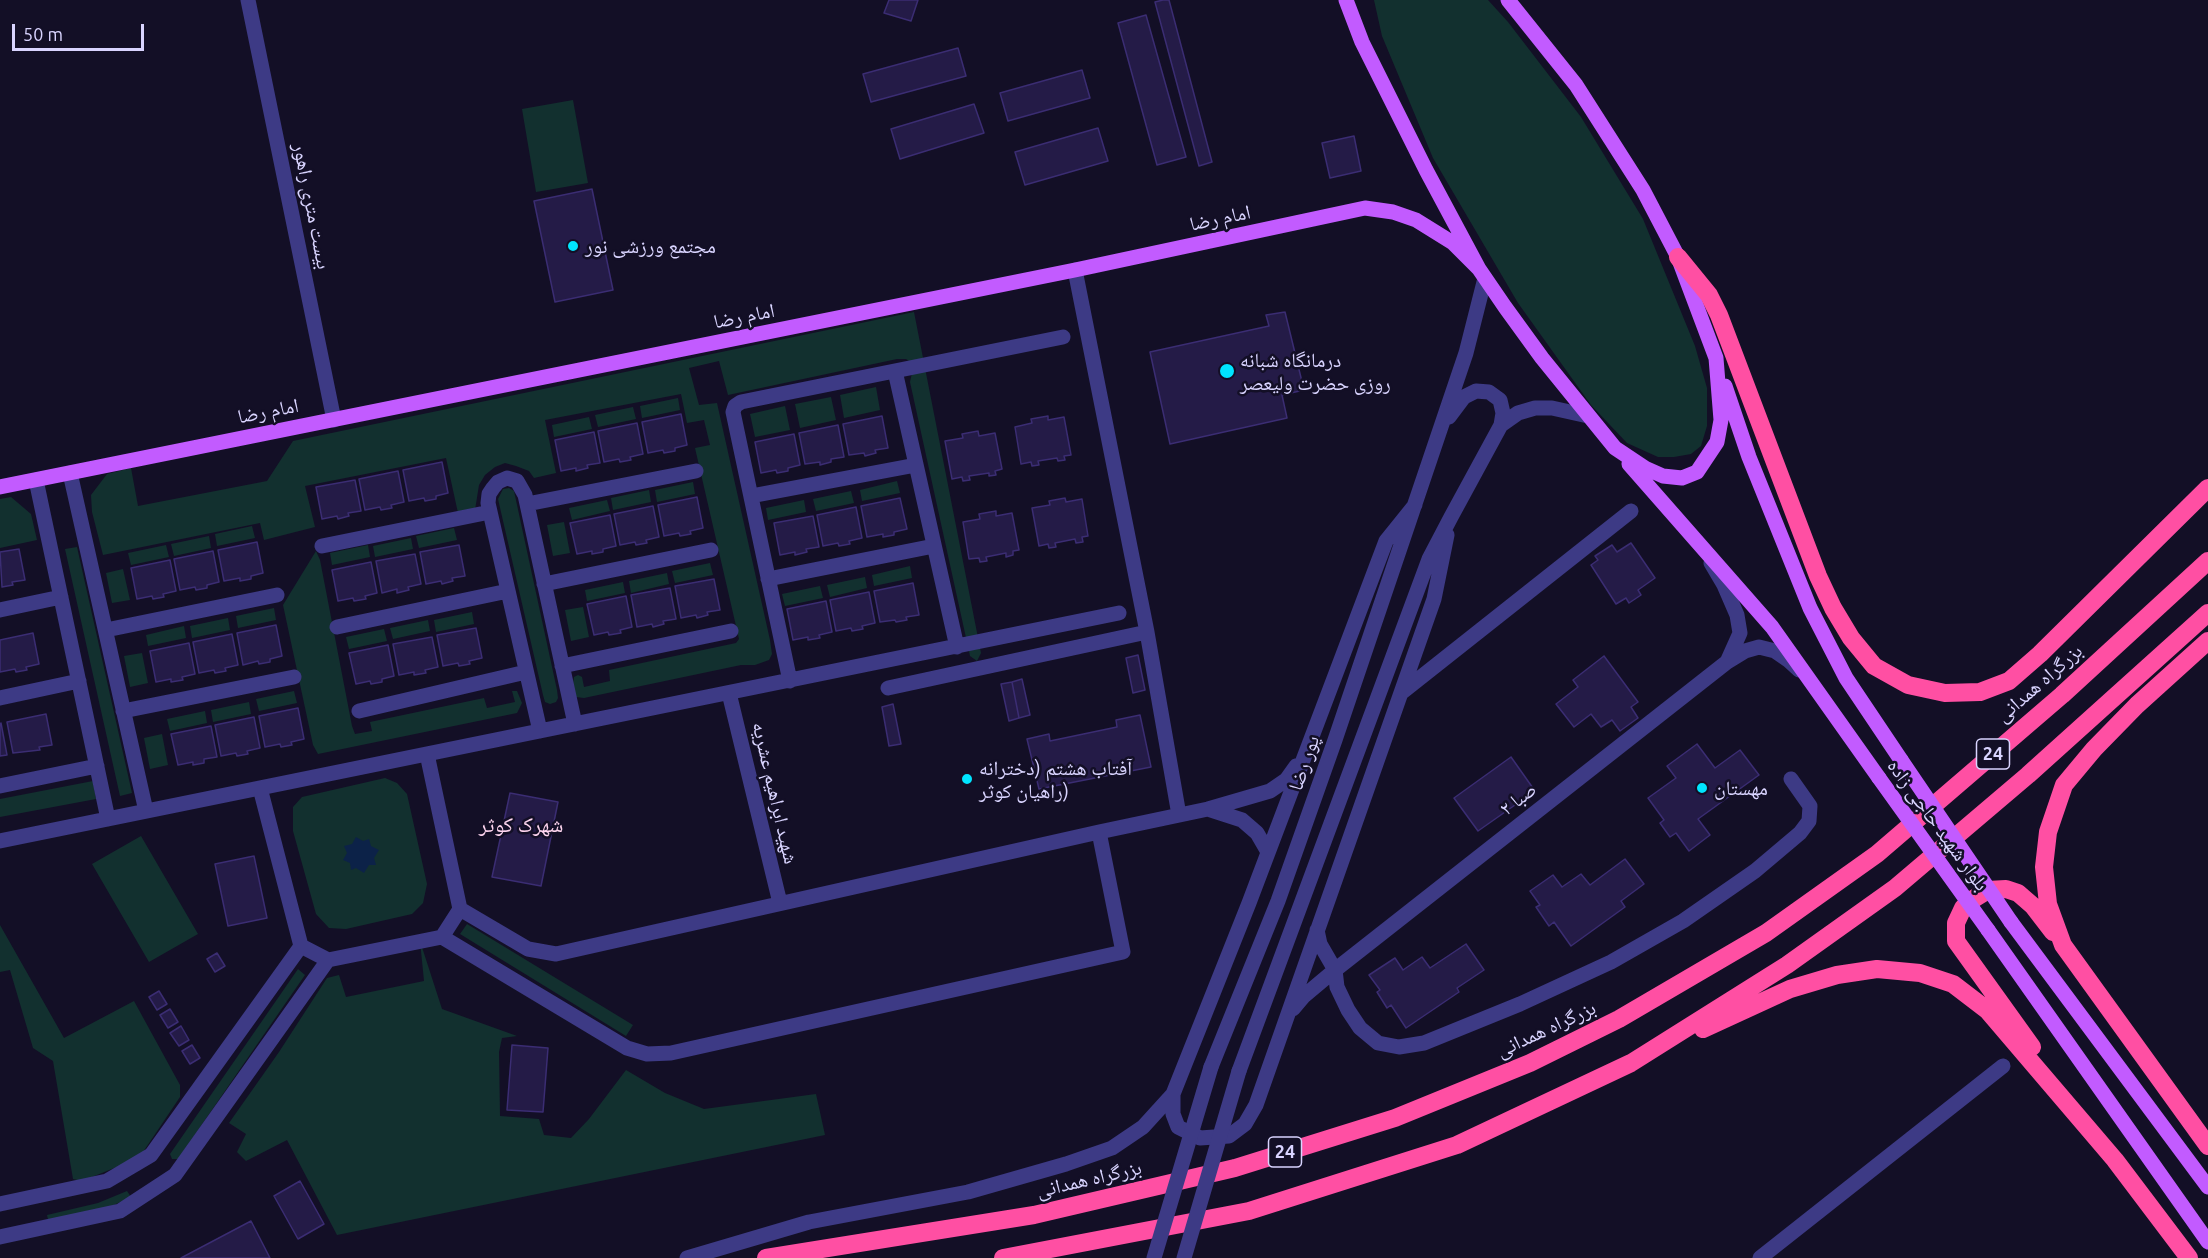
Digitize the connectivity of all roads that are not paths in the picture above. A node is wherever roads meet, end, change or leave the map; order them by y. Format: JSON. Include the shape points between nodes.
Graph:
{"nodes":[{"id":1,"x":248,"y":0,"type":"edge"},
{"id":2,"x":1346,"y":0,"type":"edge"},
{"id":3,"x":1508,"y":0,"type":"edge"},
{"id":4,"x":1678,"y":257,"type":"junction"},
{"id":5,"x":1075,"y":270,"type":"junction"},
{"id":6,"x":1482,"y":273,"type":"junction"},
{"id":7,"x":1063,"y":337,"type":"dead end"},
{"id":8,"x":1716,"y":358,"type":"junction"},
{"id":9,"x":895,"y":371,"type":"junction"},
{"id":10,"x":1588,"y":416,"type":"junction"},
{"id":11,"x":334,"y":420,"type":"junction"},
{"id":12,"x":1501,"y":425,"type":"junction"},
{"id":13,"x":1442,"y":427,"type":"junction"},
{"id":14,"x":1615,"y":448,"type":"junction"},
{"id":15,"x":916,"y":465,"type":"junction"},
{"id":16,"x":696,"y":471,"type":"dead end"},
{"id":17,"x":70,"y":472,"type":"junction"},
{"id":18,"x":36,"y":480,"type":"junction"},
{"id":19,"x":0,"y":487,"type":"edge"},
{"id":20,"x":2208,"y":488,"type":"edge"},
{"id":21,"x":751,"y":496,"type":"junction"},
{"id":22,"x":527,"y":504,"type":"junction"},
{"id":23,"x":1415,"y":505,"type":"junction"},
{"id":24,"x":1631,"y":511,"type":"dead end"},
{"id":25,"x":490,"y":512,"type":"junction"},
{"id":26,"x":1451,"y":517,"type":"junction"},
{"id":27,"x":1698,"y":542,"type":"junction"},
{"id":28,"x":322,"y":546,"type":"dead end"},
{"id":29,"x":934,"y":546,"type":"junction"},
{"id":30,"x":711,"y":550,"type":"dead end"},
{"id":31,"x":2208,"y":561,"type":"edge"},
{"id":32,"x":768,"y":579,"type":"junction"},
{"id":33,"x":544,"y":584,"type":"junction"},
{"id":34,"x":508,"y":591,"type":"junction"},
{"id":35,"x":277,"y":595,"type":"dead end"},
{"id":36,"x":61,"y":597,"type":"junction"},
{"id":37,"x":0,"y":610,"type":"edge"},
{"id":38,"x":1119,"y":613,"type":"dead end"},
{"id":39,"x":2208,"y":613,"type":"edge"},
{"id":40,"x":337,"y":627,"type":"dead end"},
{"id":41,"x":105,"y":630,"type":"junction"},
{"id":42,"x":731,"y":631,"type":"dead end"},
{"id":43,"x":1147,"y":632,"type":"junction"},
{"id":44,"x":2208,"y":641,"type":"edge"},
{"id":45,"x":957,"y":647,"type":"junction"},
{"id":46,"x":1727,"y":662,"type":"junction"},
{"id":47,"x":562,"y":666,"type":"junction"},
{"id":48,"x":526,"y":672,"type":"junction"},
{"id":49,"x":294,"y":678,"type":"dead end"},
{"id":50,"x":79,"y":681,"type":"junction"},
{"id":51,"x":790,"y":681,"type":"junction"},
{"id":52,"x":1809,"y":681,"type":"junction"},
{"id":53,"x":888,"y":688,"type":"dead end"},
{"id":54,"x":729,"y":693,"type":"junction"},
{"id":55,"x":1401,"y":693,"type":"junction"},
{"id":56,"x":0,"y":698,"type":"edge"},
{"id":57,"x":123,"y":711,"type":"junction"},
{"id":58,"x":358,"y":711,"type":"dead end"},
{"id":59,"x":575,"y":724,"type":"junction"},
{"id":60,"x":540,"y":731,"type":"junction"},
{"id":61,"x":427,"y":754,"type":"junction"},
{"id":62,"x":1305,"y":755,"type":"junction"},
{"id":63,"x":97,"y":766,"type":"junction"},
{"id":64,"x":1791,"y":779,"type":"dead end"},
{"id":65,"x":0,"y":786,"type":"edge"},
{"id":66,"x":260,"y":788,"type":"junction"},
{"id":67,"x":1208,"y":809,"type":"junction"},
{"id":68,"x":146,"y":811,"type":"junction"},
{"id":69,"x":1179,"y":815,"type":"junction"},
{"id":70,"x":108,"y":819,"type":"junction"},
{"id":71,"x":1099,"y":831,"type":"junction"},
{"id":72,"x":0,"y":840,"type":"edge"},
{"id":73,"x":1268,"y":852,"type":"junction"},
{"id":74,"x":780,"y":903,"type":"junction"},
{"id":75,"x":460,"y":909,"type":"junction"},
{"id":76,"x":1317,"y":930,"type":"junction"},
{"id":77,"x":442,"y":937,"type":"junction"},
{"id":78,"x":2063,"y":945,"type":"junction"},
{"id":79,"x":301,"y":946,"type":"junction"},
{"id":80,"x":328,"y":960,"type":"junction"},
{"id":81,"x":1335,"y":970,"type":"junction"},
{"id":82,"x":1287,"y":1017,"type":"junction"},
{"id":83,"x":1631,"y":1063,"type":"junction"},
{"id":84,"x":2003,"y":1066,"type":"dead end"},
{"id":85,"x":1173,"y":1094,"type":"junction"},
{"id":86,"x":2208,"y":1146,"type":"edge"},
{"id":87,"x":2115,"y":1160,"type":"junction"},
{"id":88,"x":2208,"y":1187,"type":"edge"},
{"id":89,"x":0,"y":1204,"type":"edge"},
{"id":90,"x":0,"y":1237,"type":"edge"},
{"id":91,"x":2173,"y":1237,"type":"junction"},
{"id":92,"x":2208,"y":1242,"type":"edge"},
{"id":93,"x":687,"y":1258,"type":"edge"},
{"id":94,"x":766,"y":1258,"type":"edge"},
{"id":95,"x":1003,"y":1258,"type":"edge"},
{"id":96,"x":1154,"y":1258,"type":"edge"},
{"id":97,"x":1184,"y":1258,"type":"edge"},
{"id":98,"x":1760,"y":1258,"type":"edge"},
{"id":99,"x":2180,"y":1258,"type":"edge"},
{"id":100,"x":2189,"y":1258,"type":"edge"}],
"edges":[{"from":1,"to":11,"type":"street","name":"بیست متری راهور"},
{"from":2,"to":6,"type":"main road","via":[[1362,42]]},
{"from":3,"to":4,"type":"main road","via":[[1576,85],[1643,190]]},
{"from":4,"to":8,"type":"main road"},
{"from":4,"to":20,"type":"highway","via":[[1719,315],[1833,608],[1874,666],[1908,685],[1945,693],[1980,692],[2009,681]]},
{"from":5,"to":6,"type":"main road","name":"امام رضا","via":[[1365,208],[1416,220],[1453,243]]},
{"from":5,"to":11,"type":"main road","name":"امام رضا"},
{"from":5,"to":43,"type":"street"},
{"from":6,"to":10,"type":"main road"},
{"from":6,"to":13,"type":"street","name":"پور رضا","via":[[1466,353]]},
{"from":7,"to":9,"type":"street"},
{"from":8,"to":14,"type":"main road","via":[[1721,420],[1717,442],[1696,472],[1682,478],[1663,476]]},
{"from":8,"to":88,"type":"main road","name":"بلوار شهید حاجی زاده","bridge":true,"via":[[1749,457],[1810,608],[1846,678],[2011,922]]},
{"from":9,"to":15,"type":"street"},
{"from":9,"to":21,"type":"street","via":[[735,406],[733,412]]},
{"from":10,"to":12,"type":"street","via":[[1535,408],[1518,413]]},
{"from":10,"to":14,"type":"main road"},
{"from":11,"to":17,"type":"main road","name":"امام رضا"},
{"from":12,"to":13,"type":"street","via":[[1500,400],[1489,392],[1476,392],[1464,397]]},
{"from":12,"to":26,"type":"street"},
{"from":13,"to":23,"type":"street","name":"پور رضا"},
{"from":14,"to":27,"type":"main road","name":"بلوار شهید حاجی زاده"},
{"from":15,"to":21,"type":"street"},
{"from":15,"to":29,"type":"street"},
{"from":16,"to":22,"type":"street"},
{"from":17,"to":18,"type":"main road","name":"امام رضا"},
{"from":17,"to":41,"type":"street"},
{"from":18,"to":19,"type":"main road","name":"امام رضا"},
{"from":18,"to":36,"type":"street"},
{"from":21,"to":32,"type":"street"},
{"from":22,"to":25,"type":"street","via":[[522,487],[507,478],[489,494]]},
{"from":22,"to":33,"type":"street"},
{"from":23,"to":62,"type":"street","via":[[1386,541]]},
{"from":23,"to":96,"type":"street","name":"پور رضا","bridge":true,"via":[[1282,890],[1211,1066]]},
{"from":24,"to":55,"type":"street"},
{"from":25,"to":28,"type":"street"},
{"from":25,"to":34,"type":"street"},
{"from":26,"to":55,"type":"street","via":[[1434,600]]},
{"from":26,"to":97,"type":"street","bridge":true,"via":[[1429,559],[1239,1071]]},
{"from":27,"to":46,"type":"street","via":[[1737,615],[1740,633]]},
{"from":27,"to":52,"type":"main road","name":"بلوار شهید حاجی زاده","via":[[1772,627]]},
{"from":29,"to":32,"type":"street"},
{"from":29,"to":45,"type":"street"},
{"from":30,"to":33,"type":"street"},
{"from":31,"to":94,"type":"highway","name":"بزرگراه همدانی","number":"24","via":[[1877,854],[1766,933],[1619,1019],[1530,1063],[1395,1118],[1235,1168],[1034,1215]]},
{"from":32,"to":51,"type":"street"},
{"from":33,"to":47,"type":"street"},
{"from":34,"to":40,"type":"street"},
{"from":34,"to":48,"type":"street"},
{"from":35,"to":41,"type":"street"},
{"from":36,"to":37,"type":"street"},
{"from":36,"to":50,"type":"street"},
{"from":38,"to":45,"type":"street"},
{"from":39,"to":83,"type":"highway","number":"24","via":[[1896,888],[1787,965]]},
{"from":41,"to":57,"type":"street"},
{"from":42,"to":47,"type":"street"},
{"from":43,"to":53,"type":"street"},
{"from":43,"to":69,"type":"street"},
{"from":44,"to":78,"type":"highway","via":[[2108,734],[2064,784],[2049,832],[2044,867],[2048,904]]},
{"from":45,"to":51,"type":"street"},
{"from":46,"to":52,"type":"street","name":"صبا ۲","via":[[1759,647],[1788,660]]},
{"from":46,"to":81,"type":"street","name":"صبا ۲"},
{"from":47,"to":59,"type":"street"},
{"from":48,"to":58,"type":"street"},
{"from":48,"to":60,"type":"street"},
{"from":49,"to":57,"type":"street"},
{"from":50,"to":56,"type":"street"},
{"from":50,"to":63,"type":"street"},
{"from":51,"to":54,"type":"street"},
{"from":52,"to":92,"type":"main road","name":"بلوار شهید حاجی زاده","bridge":true},
{"from":54,"to":59,"type":"street"},
{"from":54,"to":74,"type":"street","name":"شهید ابراهیم عشریه"},
{"from":55,"to":76,"type":"street"},
{"from":57,"to":68,"type":"street"},
{"from":59,"to":60,"type":"street"},
{"from":60,"to":61,"type":"street"},
{"from":61,"to":66,"type":"street"},
{"from":61,"to":75,"type":"street"},
{"from":62,"to":67,"type":"street","via":[[1286,780],[1270,791]]},
{"from":62,"to":73,"type":"street"},
{"from":63,"to":65,"type":"street"},
{"from":63,"to":70,"type":"street"},
{"from":64,"to":81,"type":"street","via":[[1810,806],[1809,821],[1755,871],[1683,921],[1611,962],[1520,1004],[1424,1043],[1399,1047],[1378,1043],[1360,1028],[1337,987]]},
{"from":66,"to":68,"type":"street"},
{"from":66,"to":79,"type":"street"},
{"from":67,"to":69,"type":"street"},
{"from":67,"to":73,"type":"street","via":[[1242,820],[1257,833]]},
{"from":68,"to":70,"type":"street"},
{"from":69,"to":71,"type":"street"},
{"from":70,"to":72,"type":"street"},
{"from":71,"to":74,"type":"street"},
{"from":71,"to":77,"type":"street","via":[[1123,952],[671,1053],[647,1054],[627,1048]]},
{"from":73,"to":85,"type":"street"},
{"from":74,"to":75,"type":"street","via":[[556,954],[528,948]]},
{"from":75,"to":77,"type":"street"},
{"from":76,"to":81,"type":"street","via":[[1320,944]]},
{"from":76,"to":82,"type":"street"},
{"from":77,"to":80,"type":"street"},
{"from":78,"to":86,"type":"highway"},
{"from":78,"to":87,"type":"highway","via":[[2033,906],[2006,889],[1988,890],[1975,898],[1963,908],[1956,923],[1956,941]]},
{"from":79,"to":80,"type":"street"},
{"from":79,"to":89,"type":"street","via":[[152,1155],[107,1182]]},
{"from":80,"to":90,"type":"street","via":[[175,1175],[120,1211]]},
{"from":81,"to":82,"type":"street","name":"صبا ۲","via":[[1304,996]]},
{"from":82,"to":85,"type":"street","via":[[1256,1105],[1245,1124],[1229,1136],[1200,1138],[1178,1127]]},
{"from":83,"to":87,"type":"highway","via":[[1790,990],[1837,975],[1877,969],[1920,973],[1953,984],[1987,1010]]},
{"from":83,"to":95,"type":"highway","number":"24","via":[[1457,1145],[1249,1211]]},
{"from":84,"to":98,"type":"street"},
{"from":85,"to":93,"type":"street","via":[[1143,1127],[1112,1148],[1066,1164],[968,1192],[809,1222]]},
{"from":87,"to":91,"type":"highway"},
{"from":91,"to":99,"type":"street"},
{"from":91,"to":100,"type":"highway"}]}
